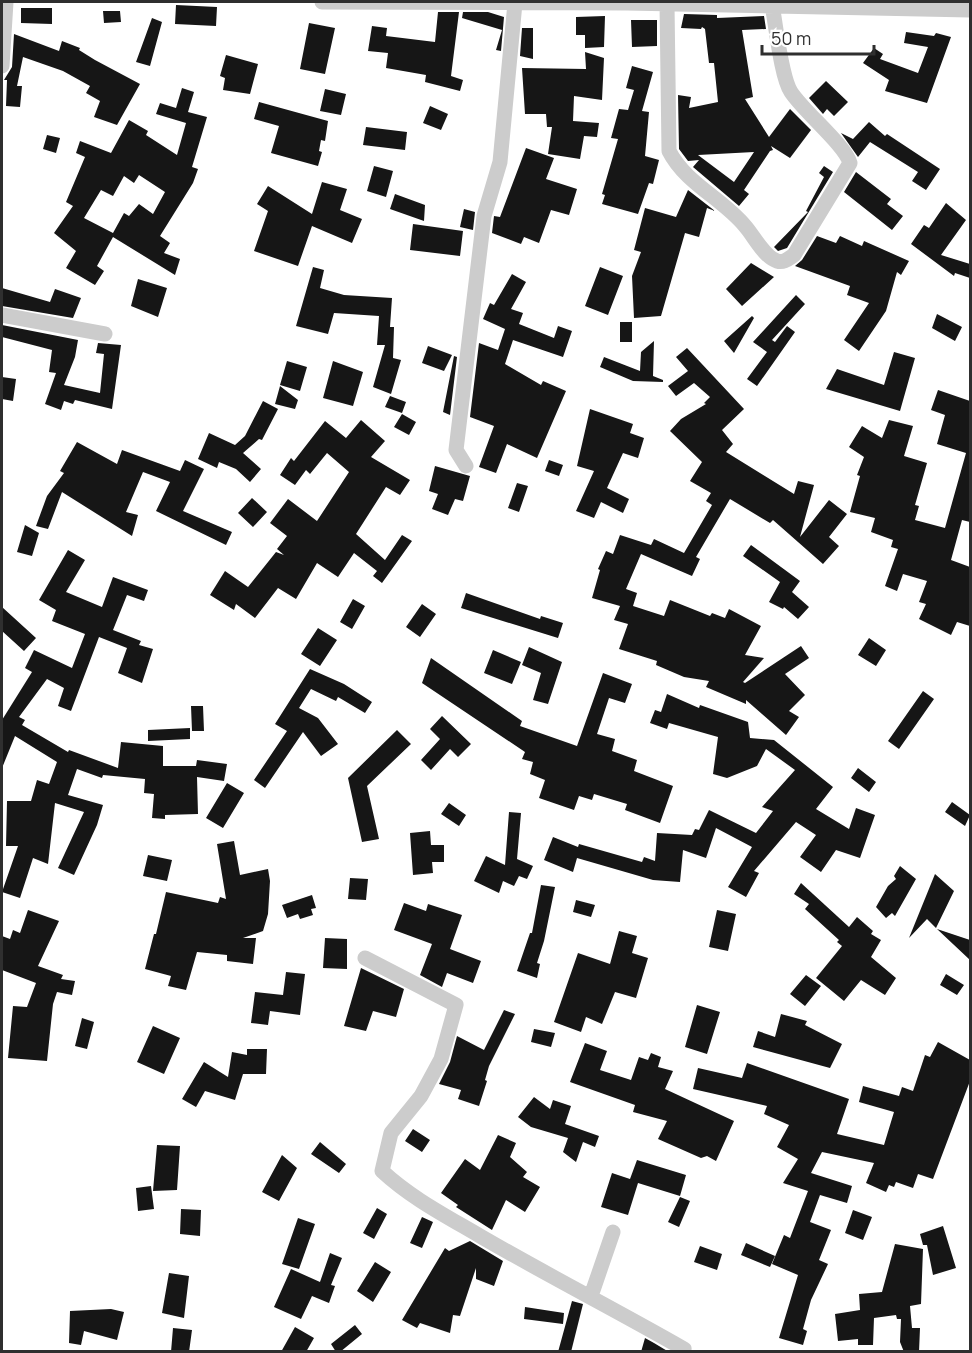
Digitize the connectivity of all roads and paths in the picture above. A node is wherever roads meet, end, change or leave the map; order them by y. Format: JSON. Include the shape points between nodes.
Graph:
{"nodes":[{"id":1,"x":6,"y":2,"type":"edge"},
{"id":2,"x":322,"y":2,"type":"edge"},
{"id":3,"x":341,"y":2,"type":"edge"},
{"id":4,"x":627,"y":2,"type":"edge"},
{"id":5,"x":515,"y":3,"type":"junction"},
{"id":6,"x":667,"y":4,"type":"junction"},
{"id":7,"x":772,"y":5,"type":"junction"},
{"id":8,"x":970,"y":10,"type":"edge"},
{"id":9,"x":2,"y":66,"type":"edge"},
{"id":10,"x":2,"y":315,"type":"edge"},
{"id":11,"x":105,"y":334,"type":"dead end"},
{"id":12,"x":466,"y":466,"type":"dead end"},
{"id":13,"x":365,"y":958,"type":"dead end"},
{"id":14,"x":613,"y":1232,"type":"dead end"},
{"id":15,"x":591,"y":1296,"type":"junction"},
{"id":16,"x":683,"y":1352,"type":"edge"}],
"edges":[{"from":1,"to":9,"type":"street"},
{"from":2,"to":3,"type":"street"},
{"from":3,"to":5,"type":"street"},
{"from":4,"to":5,"type":"street"},
{"from":4,"to":6,"type":"street"},
{"from":5,"to":12,"type":"street","via":[[500,162],[484,216],[456,450]]},
{"from":6,"to":7,"type":"street"},
{"from":6,"to":7,"type":"street","via":[[669,151],[677,167],[744,224],[770,256],[785,261],[794,255],[850,163],[789,89]]},
{"from":7,"to":8,"type":"street"},
{"from":10,"to":11,"type":"street"},
{"from":13,"to":15,"type":"street","via":[[456,1005],[441,1059],[421,1096],[391,1133],[382,1172],[404,1192],[529,1265]]},
{"from":14,"to":15,"type":"street"},
{"from":15,"to":16,"type":"street","via":[[684,1349]]}]}
